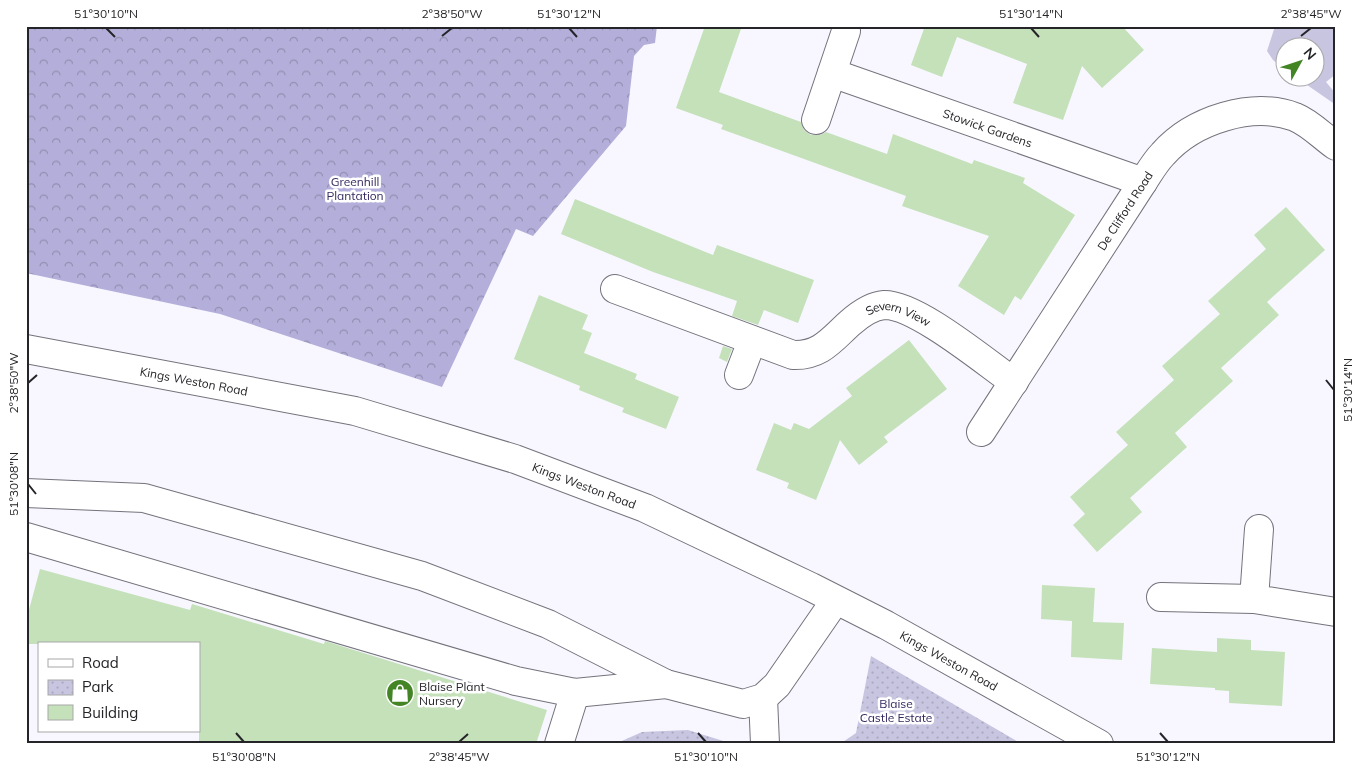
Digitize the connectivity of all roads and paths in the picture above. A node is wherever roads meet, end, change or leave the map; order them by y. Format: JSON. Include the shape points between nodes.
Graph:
{"nodes":[{"id":1,"x":846,"y":31,"type":"dead end"},
{"id":2,"x":832,"y":73,"type":"junction"},
{"id":3,"x":816,"y":120,"type":"dead end"},
{"id":4,"x":1336,"y":146,"type":"edge"},
{"id":5,"x":1143,"y":182,"type":"junction"},
{"id":6,"x":615,"y":289,"type":"dead end"},
{"id":7,"x":752,"y":341,"type":"junction"},
{"id":8,"x":26,"y":349,"type":"edge"},
{"id":9,"x":739,"y":375,"type":"dead end"},
{"id":10,"x":1014,"y":382,"type":"junction"},
{"id":11,"x":981,"y":432,"type":"dead end"},
{"id":12,"x":26,"y":493,"type":"edge"},
{"id":13,"x":1259,"y":529,"type":"dead end"},
{"id":14,"x":26,"y":537,"type":"edge"},
{"id":15,"x":1161,"y":597,"type":"dead end"},
{"id":16,"x":1254,"y":599,"type":"junction"},
{"id":17,"x":834,"y":601,"type":"junction"},
{"id":18,"x":1336,"y":612,"type":"edge"},
{"id":19,"x":666,"y":684,"type":"junction"},
{"id":20,"x":575,"y":693,"type":"junction"},
{"id":21,"x":763,"y":698,"type":"junction"},
{"id":22,"x":560,"y":744,"type":"edge"},
{"id":23,"x":765,"y":744,"type":"edge"},
{"id":24,"x":1099,"y":744,"type":"edge"}],
"edges":[{"from":1,"to":2,"type":"street"},
{"from":2,"to":3,"type":"street"},
{"from":2,"to":5,"type":"street","name":"Stowick Gardens"},
{"from":4,"to":5,"type":"street","name":"De Clifford Road","via":[[1297,118],[1267,111],[1246,113],[1193,129],[1163,153]]},
{"from":5,"to":10,"type":"street","name":"De Clifford Road"},
{"from":6,"to":7,"type":"street","name":"Severn View"},
{"from":7,"to":9,"type":"street"},
{"from":7,"to":10,"type":"street","name":"Severn View","via":[[786,354],[808,354],[828,345],[866,312],[881,306],[896,307],[916,314]]},
{"from":8,"to":17,"type":"street","name":"Kings Weston Road","via":[[355,411],[515,459],[645,508]]},
{"from":10,"to":11,"type":"street","name":"De Clifford Road"},
{"from":12,"to":19,"type":"street","via":[[144,498],[422,576],[548,624]]},
{"from":13,"to":16,"type":"street"},
{"from":14,"to":20,"type":"street","via":[[516,681]]},
{"from":15,"to":16,"type":"street"},
{"from":16,"to":18,"type":"street"},
{"from":17,"to":21,"type":"street","via":[[777,685]]},
{"from":17,"to":24,"type":"street","name":"Kings Weston Road","via":[[886,625]]},
{"from":19,"to":20,"type":"street"},
{"from":19,"to":21,"type":"street","via":[[743,704]]},
{"from":20,"to":22,"type":"street"},
{"from":21,"to":23,"type":"street"}]}
